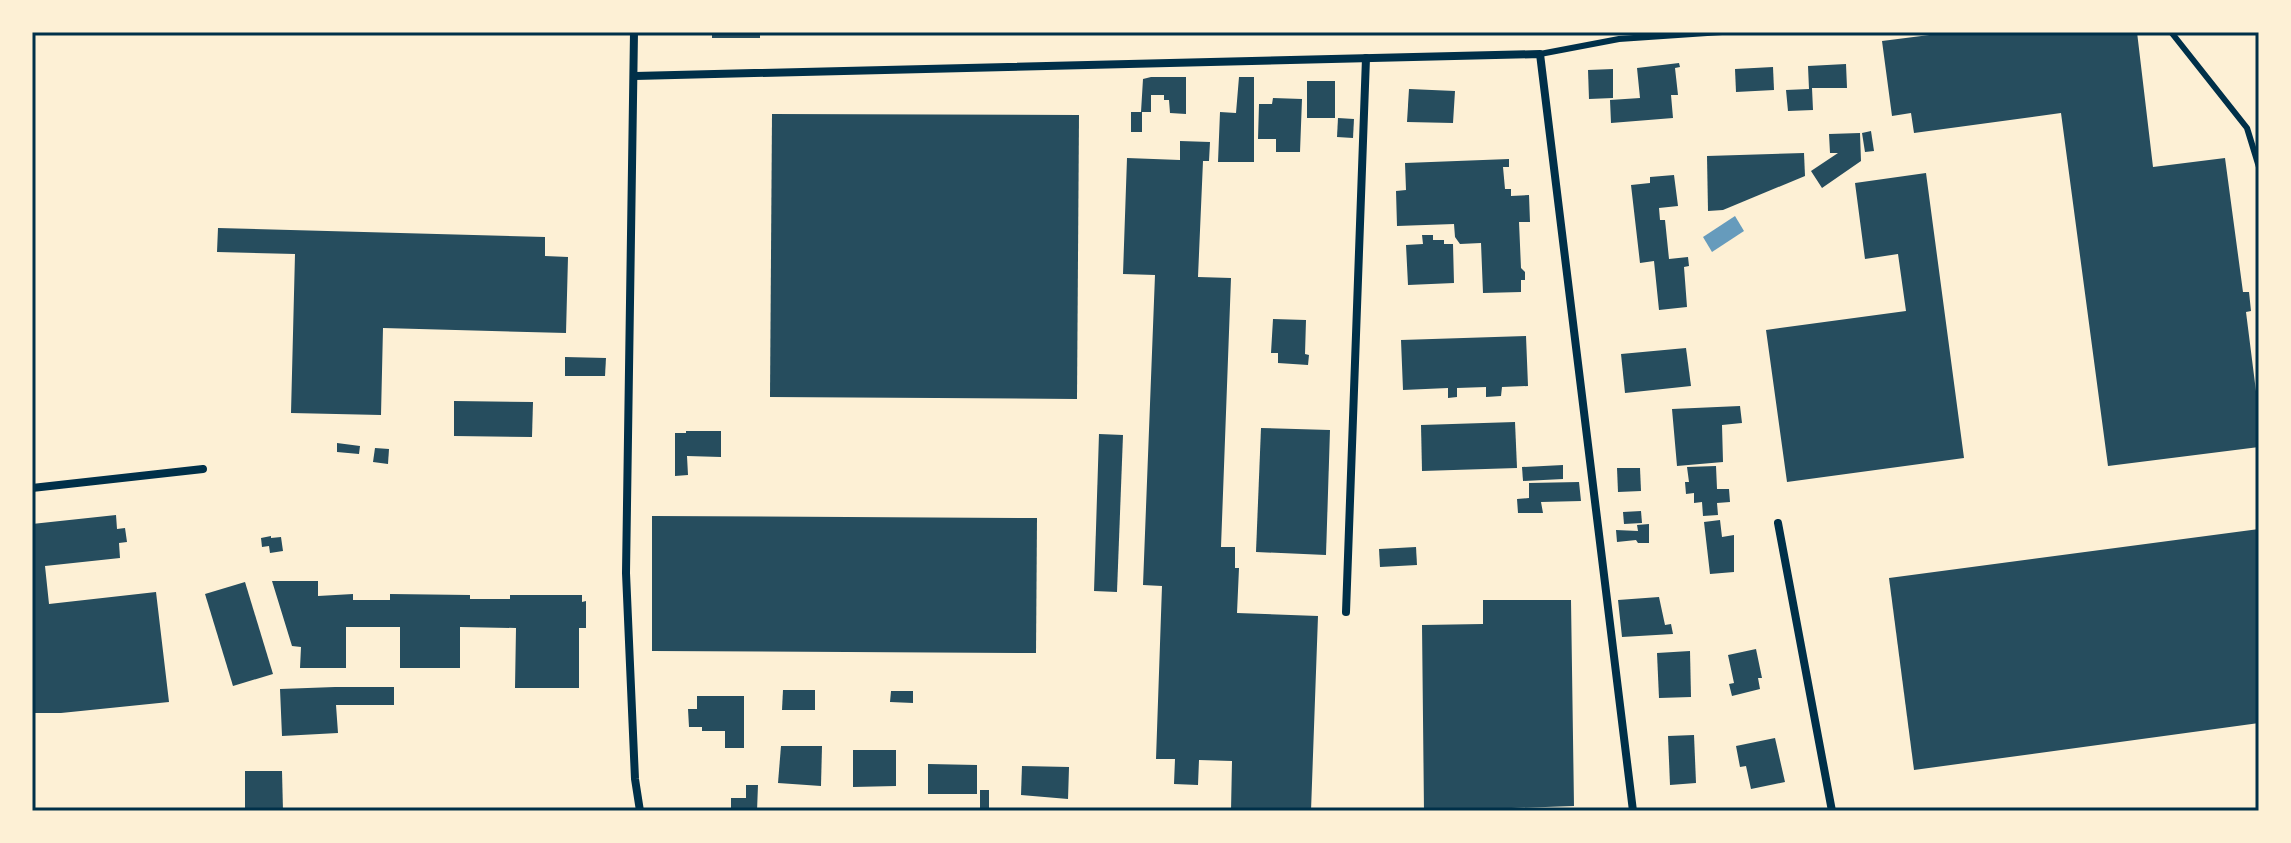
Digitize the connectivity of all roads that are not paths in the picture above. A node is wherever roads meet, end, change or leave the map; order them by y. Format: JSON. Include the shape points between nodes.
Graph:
{"nodes":[{"id":1,"x":634,"y":32,"type":"edge"},
{"id":2,"x":1722,"y":32,"type":"edge"},
{"id":3,"x":2171,"y":32,"type":"edge"},
{"id":4,"x":1540,"y":54,"type":"junction"},
{"id":5,"x":1366,"y":58,"type":"junction"},
{"id":6,"x":635,"y":76,"type":"junction"},
{"id":7,"x":2259,"y":167,"type":"edge"},
{"id":8,"x":203,"y":469,"type":"dead end"},
{"id":9,"x":32,"y":488,"type":"edge"},
{"id":10,"x":1778,"y":523,"type":"dead end"},
{"id":11,"x":1346,"y":612,"type":"dead end"},
{"id":12,"x":640,"y":811,"type":"edge"},
{"id":13,"x":1633,"y":811,"type":"edge"},
{"id":14,"x":1832,"y":811,"type":"edge"}],
"edges":[{"from":1,"to":6,"type":"street"},
{"from":2,"to":4,"type":"lane","via":[[1619,39]]},
{"from":3,"to":7,"type":"lane","via":[[2247,128]]},
{"from":4,"to":5,"type":"street"},
{"from":4,"to":13,"type":"street"},
{"from":5,"to":6,"type":"street"},
{"from":5,"to":11,"type":"street"},
{"from":6,"to":12,"type":"street","via":[[626,573]]},
{"from":8,"to":9,"type":"street"},
{"from":10,"to":14,"type":"street"}]}
